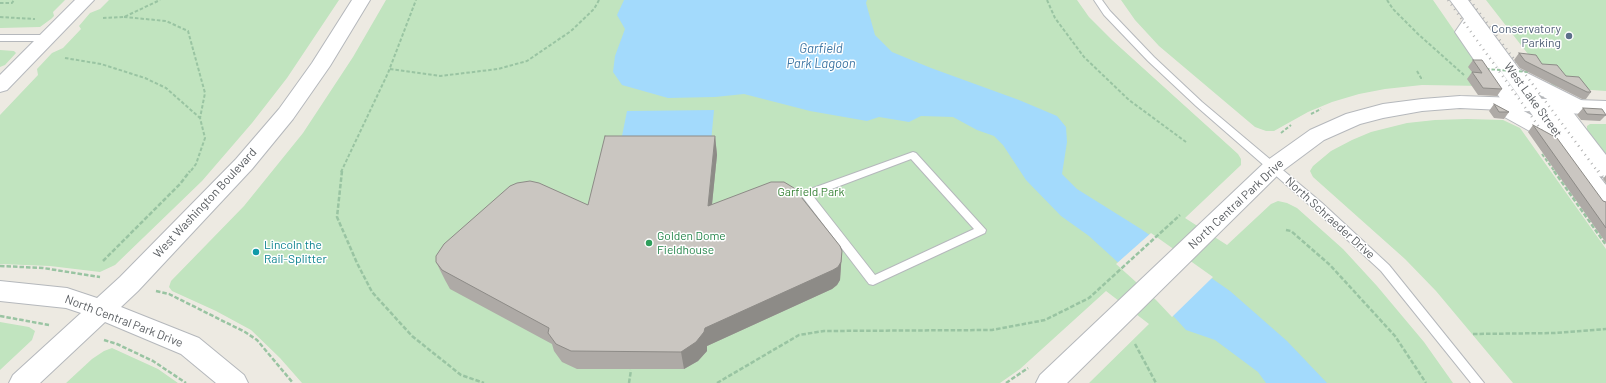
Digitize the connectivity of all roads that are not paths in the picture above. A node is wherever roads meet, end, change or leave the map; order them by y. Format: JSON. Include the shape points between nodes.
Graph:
{"nodes":[{"id":1,"x":85,"y":0,"type":"edge"},
{"id":2,"x":361,"y":0,"type":"edge"},
{"id":3,"x":1098,"y":0,"type":"edge"},
{"id":4,"x":1460,"y":0,"type":"edge"},
{"id":5,"x":1473,"y":19,"type":"junction"},
{"id":6,"x":0,"y":38,"type":"edge"},
{"id":7,"x":48,"y":38,"type":"junction"},
{"id":8,"x":1512,"y":72,"type":"junction"},
{"id":9,"x":0,"y":86,"type":"edge"},
{"id":10,"x":1506,"y":104,"type":"junction"},
{"id":11,"x":1536,"y":105,"type":"junction"},
{"id":12,"x":1567,"y":106,"type":"junction"},
{"id":13,"x":1606,"y":108,"type":"edge"},
{"id":14,"x":1564,"y":143,"type":"junction"},
{"id":15,"x":1273,"y":167,"type":"junction"},
{"id":16,"x":1606,"y":170,"type":"edge"},
{"id":17,"x":1606,"y":201,"type":"edge"},
{"id":18,"x":873,"y":281,"type":"joint"},
{"id":19,"x":0,"y":291,"type":"edge"},
{"id":20,"x":102,"y":310,"type":"junction"},
{"id":21,"x":22,"y":383,"type":"edge"},
{"id":22,"x":235,"y":383,"type":"edge"},
{"id":23,"x":1049,"y":383,"type":"edge"},
{"id":24,"x":1478,"y":383,"type":"edge"}],
"edges":[{"from":1,"to":7,"type":"street"},
{"from":2,"to":20,"type":"street","name":"West Washington Boulevard","via":[[320,66],[286,114],[239,170]]},
{"from":3,"to":15,"type":"lane","name":"North Schraeder Drive","via":[[1151,59]]},
{"from":4,"to":5,"type":"street","name":"West Lake Street"},
{"from":5,"to":8,"type":"street","name":"West Lake Street"},
{"from":5,"to":10,"type":"street","via":[[1464,32]]},
{"from":6,"to":7,"type":"lane"},
{"from":7,"to":9,"type":"street"},
{"from":8,"to":11,"type":"street","name":"West Lake Street"},
{"from":8,"to":12,"type":"street"},
{"from":10,"to":11,"type":"street","name":"North Central Park Drive"},
{"from":10,"to":14,"type":"street"},
{"from":10,"to":15,"type":"street","name":"North Central Park Drive","via":[[1460,102],[1422,105],[1360,117],[1317,135]]},
{"from":11,"to":12,"type":"street","name":"North Central Park Drive"},
{"from":11,"to":14,"type":"street","name":"West Lake Street"},
{"from":12,"to":13,"type":"street","name":"North Central Park Drive"},
{"from":12,"to":16,"type":"street"},
{"from":14,"to":17,"type":"street","name":"West Lake Street"},
{"from":15,"to":23,"type":"street","name":"North Central Park Drive"},
{"from":15,"to":24,"type":"lane","name":"North Schraeder Drive","via":[[1385,268]]},
{"from":18,"to":18,"type":"lane","via":[[806,194],[913,155],[981,230]]},
{"from":19,"to":20,"type":"street","name":"North Central Park Drive","via":[[67,298]]},
{"from":20,"to":21,"type":"street","name":"West Washington Boulevard"},
{"from":20,"to":22,"type":"street","name":"North Central Park Drive","via":[[190,346]]}]}
